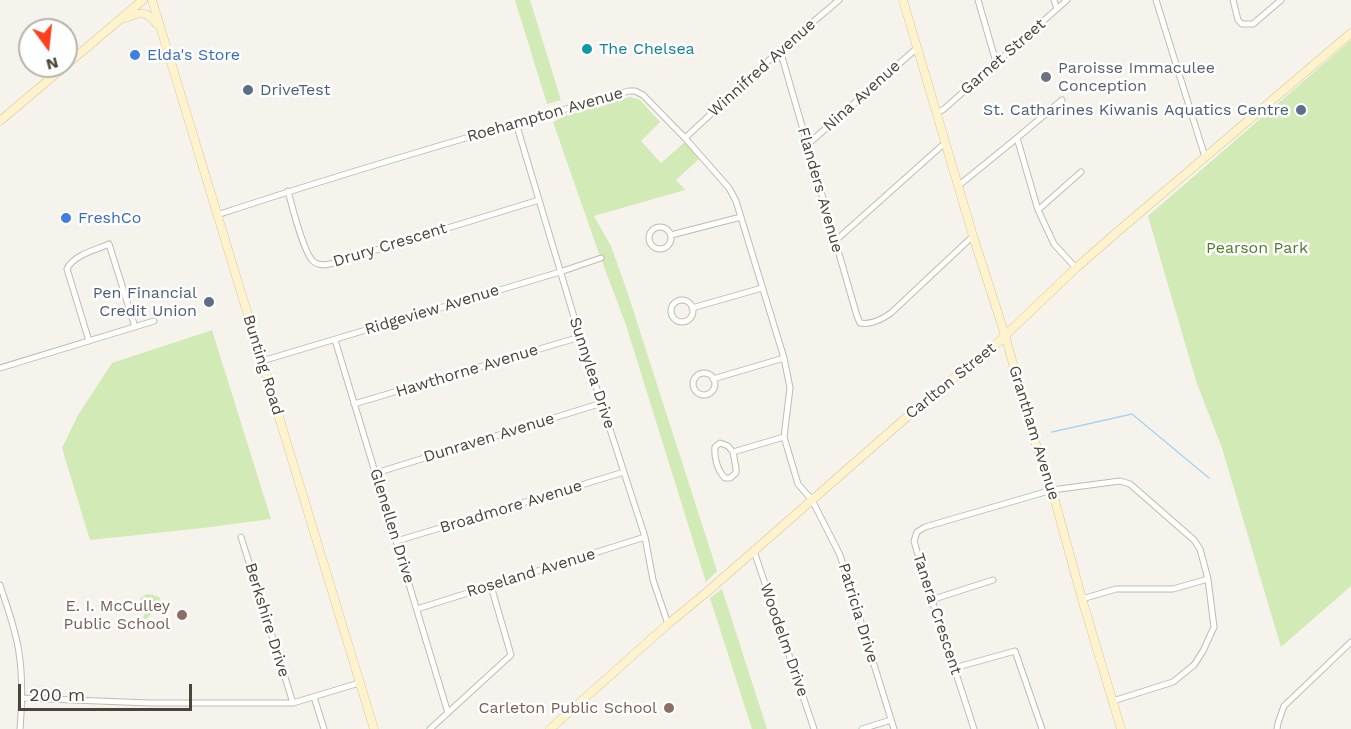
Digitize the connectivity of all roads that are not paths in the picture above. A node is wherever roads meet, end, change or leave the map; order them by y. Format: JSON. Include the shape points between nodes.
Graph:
{"nodes":[{"id":1,"x":143,"y":0,"type":"edge"},
{"id":2,"x":152,"y":0,"type":"edge"},
{"id":3,"x":839,"y":0,"type":"edge"},
{"id":4,"x":903,"y":0,"type":"edge"},
{"id":5,"x":978,"y":0,"type":"edge"},
{"id":6,"x":1054,"y":0,"type":"edge"},
{"id":7,"x":1067,"y":0,"type":"edge"},
{"id":8,"x":1156,"y":0,"type":"edge"},
{"id":9,"x":1233,"y":0,"type":"edge"},
{"id":10,"x":1281,"y":0,"type":"edge"},
{"id":11,"x":1057,"y":9,"type":"junction"},
{"id":12,"x":119,"y":20,"type":"junction"},
{"id":13,"x":160,"y":27,"type":"junction"},
{"id":14,"x":1351,"y":33,"type":"edge"},
{"id":15,"x":917,"y":48,"type":"junction"},
{"id":16,"x":780,"y":50,"type":"junction"},
{"id":17,"x":78,"y":55,"type":"edge"},
{"id":18,"x":996,"y":62,"type":"junction"},
{"id":19,"x":51,"y":78,"type":"edge"},
{"id":20,"x":1062,"y":100,"type":"dead end"},
{"id":21,"x":937,"y":113,"type":"junction"},
{"id":22,"x":0,"y":121,"type":"edge"},
{"id":23,"x":516,"y":123,"type":"junction"},
{"id":24,"x":685,"y":138,"type":"junction"},
{"id":25,"x":1017,"y":138,"type":"junction"},
{"id":26,"x":946,"y":142,"type":"junction"},
{"id":27,"x":807,"y":145,"type":"junction"},
{"id":28,"x":1205,"y":157,"type":"junction"},
{"id":29,"x":1081,"y":172,"type":"dead end"},
{"id":30,"x":958,"y":186,"type":"junction"},
{"id":31,"x":288,"y":191,"type":"junction"},
{"id":32,"x":539,"y":200,"type":"junction"},
{"id":33,"x":1038,"y":210,"type":"junction"},
{"id":34,"x":217,"y":215,"type":"junction"},
{"id":35,"x":741,"y":217,"type":"junction"},
{"id":36,"x":671,"y":235,"type":"junction"},
{"id":37,"x":973,"y":236,"type":"junction"},
{"id":38,"x":835,"y":241,"type":"junction"},
{"id":39,"x":601,"y":258,"type":"dead end"},
{"id":40,"x":1076,"y":268,"type":"junction"},
{"id":41,"x":560,"y":272,"type":"junction"},
{"id":42,"x":762,"y":288,"type":"junction"},
{"id":43,"x":692,"y":308,"type":"junction"},
{"id":44,"x":154,"y":321,"type":"dead end"},
{"id":45,"x":135,"y":327,"type":"junction"},
{"id":46,"x":1005,"y":335,"type":"junction"},
{"id":47,"x":580,"y":338,"type":"junction"},
{"id":48,"x":335,"y":339,"type":"junction"},
{"id":49,"x":89,"y":341,"type":"junction"},
{"id":50,"x":784,"y":358,"type":"junction"},
{"id":51,"x":262,"y":361,"type":"junction"},
{"id":52,"x":0,"y":369,"type":"edge"},
{"id":53,"x":713,"y":379,"type":"junction"},
{"id":54,"x":354,"y":404,"type":"junction"},
{"id":55,"x":602,"y":404,"type":"junction"},
{"id":56,"x":784,"y":436,"type":"junction"},
{"id":57,"x":733,"y":452,"type":"junction"},
{"id":58,"x":624,"y":472,"type":"junction"},
{"id":59,"x":376,"y":473,"type":"junction"},
{"id":60,"x":1052,"y":489,"type":"junction"},
{"id":61,"x":812,"y":500,"type":"junction"},
{"id":62,"x":241,"y":537,"type":"dead end"},
{"id":63,"x":645,"y":537,"type":"junction"},
{"id":64,"x":397,"y":541,"type":"junction"},
{"id":65,"x":753,"y":551,"type":"junction"},
{"id":66,"x":1208,"y":579,"type":"junction"},
{"id":67,"x":993,"y":580,"type":"dead end"},
{"id":68,"x":0,"y":585,"type":"edge"},
{"id":69,"x":491,"y":586,"type":"junction"},
{"id":70,"x":1082,"y":599,"type":"junction"},
{"id":71,"x":931,"y":600,"type":"junction"},
{"id":72,"x":417,"y":609,"type":"junction"},
{"id":73,"x":668,"y":624,"type":"junction"},
{"id":74,"x":1351,"y":642,"type":"edge"},
{"id":75,"x":954,"y":668,"type":"junction"},
{"id":76,"x":359,"y":683,"type":"junction"},
{"id":77,"x":315,"y":697,"type":"junction"},
{"id":78,"x":22,"y":698,"type":"junction"},
{"id":79,"x":1113,"y":701,"type":"junction"},
{"id":80,"x":293,"y":704,"type":"junction"},
{"id":81,"x":448,"y":713,"type":"junction"},
{"id":82,"x":891,"y":720,"type":"junction"},
{"id":83,"x":324,"y":728,"type":"edge"},
{"id":84,"x":20,"y":729,"type":"edge"},
{"id":85,"x":315,"y":729,"type":"edge"},
{"id":86,"x":374,"y":729,"type":"edge"},
{"id":87,"x":430,"y":729,"type":"edge"},
{"id":88,"x":550,"y":729,"type":"edge"},
{"id":89,"x":814,"y":729,"type":"edge"},
{"id":90,"x":862,"y":729,"type":"edge"},
{"id":91,"x":894,"y":729,"type":"edge"},
{"id":92,"x":974,"y":729,"type":"edge"},
{"id":93,"x":1042,"y":729,"type":"edge"},
{"id":94,"x":1121,"y":729,"type":"edge"},
{"id":95,"x":1278,"y":729,"type":"edge"}],
"edges":[{"from":1,"to":12,"type":"main road"},
{"from":2,"to":13,"type":"main road","name":"Bunting Road"},
{"from":3,"to":16,"type":"street","name":"Winnifred Avenue"},
{"from":4,"to":15,"type":"main road","name":"Grantham Avenue"},
{"from":5,"to":18,"type":"street"},
{"from":6,"to":11,"type":"street"},
{"from":7,"to":11,"type":"street","name":"Garnet Street"},
{"from":8,"to":28,"type":"street"},
{"from":9,"to":10,"type":"street","via":[[1242,24],[1253,24]]},
{"from":11,"to":18,"type":"street","name":"Garnet Street"},
{"from":12,"to":13,"type":"main road","via":[[145,13]]},
{"from":12,"to":17,"type":"main road"},
{"from":13,"to":34,"type":"main road","name":"Bunting Road"},
{"from":14,"to":28,"type":"main road","name":"Carlton Street"},
{"from":15,"to":21,"type":"main road","name":"Grantham Avenue"},
{"from":15,"to":27,"type":"street","name":"Nina Avenue"},
{"from":16,"to":24,"type":"street","name":"Winnifred Avenue"},
{"from":16,"to":27,"type":"street","name":"Flanders Avenue"},
{"from":18,"to":21,"type":"street","name":"Garnet Street"},
{"from":19,"to":22,"type":"main road"},
{"from":20,"to":25,"type":"street"},
{"from":21,"to":26,"type":"main road","name":"Grantham Avenue"},
{"from":23,"to":24,"type":"street","name":"Roehampton Avenue","via":[[635,91]]},
{"from":23,"to":31,"type":"street","name":"Roehampton Avenue"},
{"from":23,"to":32,"type":"street","name":"Sunnylea Drive"},
{"from":24,"to":35,"type":"street","name":"Roehampton Avenue","via":[[729,188]]},
{"from":25,"to":30,"type":"street"},
{"from":25,"to":33,"type":"street"},
{"from":26,"to":30,"type":"main road","name":"Grantham Avenue"},
{"from":26,"to":38,"type":"street"},
{"from":27,"to":38,"type":"street","name":"Flanders Avenue"},
{"from":28,"to":40,"type":"main road","name":"Carlton Street"},
{"from":29,"to":33,"type":"street"},
{"from":30,"to":37,"type":"main road","name":"Grantham Avenue"},
{"from":31,"to":32,"type":"street","name":"Drury Crescent","via":[[307,253],[323,265]]},
{"from":31,"to":34,"type":"street","name":"Roehampton Avenue"},
{"from":32,"to":41,"type":"street","name":"Sunnylea Drive"},
{"from":33,"to":40,"type":"street","via":[[1054,244]]},
{"from":34,"to":51,"type":"main road","name":"Bunting Road"},
{"from":35,"to":36,"type":"street"},
{"from":35,"to":42,"type":"street","name":"Roehampton Avenue"},
{"from":36,"to":36,"type":"street","via":[[670,244],[664,248],[654,247],[650,242],[650,235],[657,228],[667,229]]},
{"from":37,"to":38,"type":"street","name":"Flanders Avenue","via":[[891,313],[867,324],[860,323],[857,316]]},
{"from":37,"to":46,"type":"main road","name":"Grantham Avenue"},
{"from":39,"to":41,"type":"street","name":"Ridgeview Avenue"},
{"from":40,"to":46,"type":"main road","name":"Carlton Street"},
{"from":41,"to":47,"type":"street","name":"Sunnylea Drive"},
{"from":41,"to":48,"type":"street","name":"Ridgeview Avenue"},
{"from":42,"to":43,"type":"street"},
{"from":42,"to":50,"type":"street","name":"Roehampton Avenue"},
{"from":43,"to":43,"type":"street","via":[[686,321],[679,322],[672,315],[678,301],[688,302]]},
{"from":44,"to":45,"type":"street"},
{"from":45,"to":49,"type":"street"},
{"from":45,"to":49,"type":"street","via":[[109,244],[81,256],[67,269]]},
{"from":46,"to":60,"type":"main road","name":"Grantham Avenue"},
{"from":46,"to":61,"type":"main road","name":"Carlton Street"},
{"from":47,"to":54,"type":"street","name":"Hawthorne Avenue"},
{"from":47,"to":55,"type":"street","name":"Sunnylea Drive"},
{"from":48,"to":51,"type":"street","name":"Ridgeview Avenue"},
{"from":48,"to":54,"type":"street","name":"Glenellen Drive"},
{"from":49,"to":52,"type":"street"},
{"from":50,"to":53,"type":"street"},
{"from":50,"to":56,"type":"street","name":"Roehampton Avenue","via":[[790,388]]},
{"from":51,"to":76,"type":"main road","name":"Bunting Road"},
{"from":53,"to":53,"type":"street","via":[[709,374],[699,374],[693,382],[694,389],[707,394],[713,390]]},
{"from":54,"to":59,"type":"street","name":"Glenellen Drive"},
{"from":55,"to":58,"type":"street","name":"Sunnylea Drive"},
{"from":55,"to":59,"type":"street","name":"Dunraven Avenue"},
{"from":56,"to":57,"type":"street"},
{"from":56,"to":61,"type":"street","name":"Roehampton Avenue","via":[[798,484]]},
{"from":57,"to":57,"type":"street","via":[[720,443],[715,447],[720,474],[725,478],[736,473]]},
{"from":58,"to":63,"type":"street","name":"Sunnylea Drive"},
{"from":58,"to":64,"type":"street","name":"Broadmore Avenue"},
{"from":59,"to":64,"type":"street","name":"Glenellen Drive"},
{"from":60,"to":66,"type":"street","via":[[1120,481],[1130,484],[1194,540]]},
{"from":60,"to":70,"type":"main road","name":"Grantham Avenue"},
{"from":60,"to":71,"type":"street","name":"Tanera Crescent","via":[[917,532],[914,541]]},
{"from":61,"to":65,"type":"main road","name":"Carlton Street"},
{"from":61,"to":82,"type":"street","name":"Patricia Drive","via":[[840,555]]},
{"from":62,"to":80,"type":"street","name":"Berkshire Drive"},
{"from":63,"to":69,"type":"street","name":"Roseland Avenue"},
{"from":63,"to":73,"type":"street","name":"Sunnylea Drive","via":[[653,580]]},
{"from":64,"to":72,"type":"street","name":"Glenellen Drive"},
{"from":65,"to":73,"type":"main road","name":"Carlton Street"},
{"from":65,"to":89,"type":"street","name":"Woodelm Drive"},
{"from":66,"to":70,"type":"street","via":[[1173,589],[1116,589]]},
{"from":66,"to":79,"type":"street","via":[[1214,627],[1194,665],[1173,682]]},
{"from":67,"to":71,"type":"street"},
{"from":68,"to":78,"type":"street","via":[[20,656]]},
{"from":69,"to":72,"type":"street","name":"Roseland Avenue"},
{"from":69,"to":81,"type":"street","via":[[511,655]]},
{"from":70,"to":79,"type":"main road","name":"Grantham Avenue"},
{"from":71,"to":75,"type":"street","name":"Tanera Crescent"},
{"from":72,"to":81,"type":"street","name":"Glenellen Drive"},
{"from":73,"to":88,"type":"main road","name":"Carlton Street"},
{"from":74,"to":95,"type":"street","via":[[1284,706]]},
{"from":75,"to":92,"type":"street","name":"Tanera Crescent"},
{"from":75,"to":93,"type":"street","via":[[1016,651]]},
{"from":76,"to":77,"type":"street"},
{"from":76,"to":86,"type":"main road","name":"Bunting Road"},
{"from":77,"to":80,"type":"street"},
{"from":77,"to":83,"type":"street"},
{"from":78,"to":80,"type":"street"},
{"from":78,"to":84,"type":"street"},
{"from":79,"to":94,"type":"main road","name":"Grantham Avenue"},
{"from":81,"to":87,"type":"street"},
{"from":82,"to":90,"type":"street"},
{"from":82,"to":91,"type":"street","name":"Patricia Drive"},
{"from":83,"to":85,"type":"street"}]}
